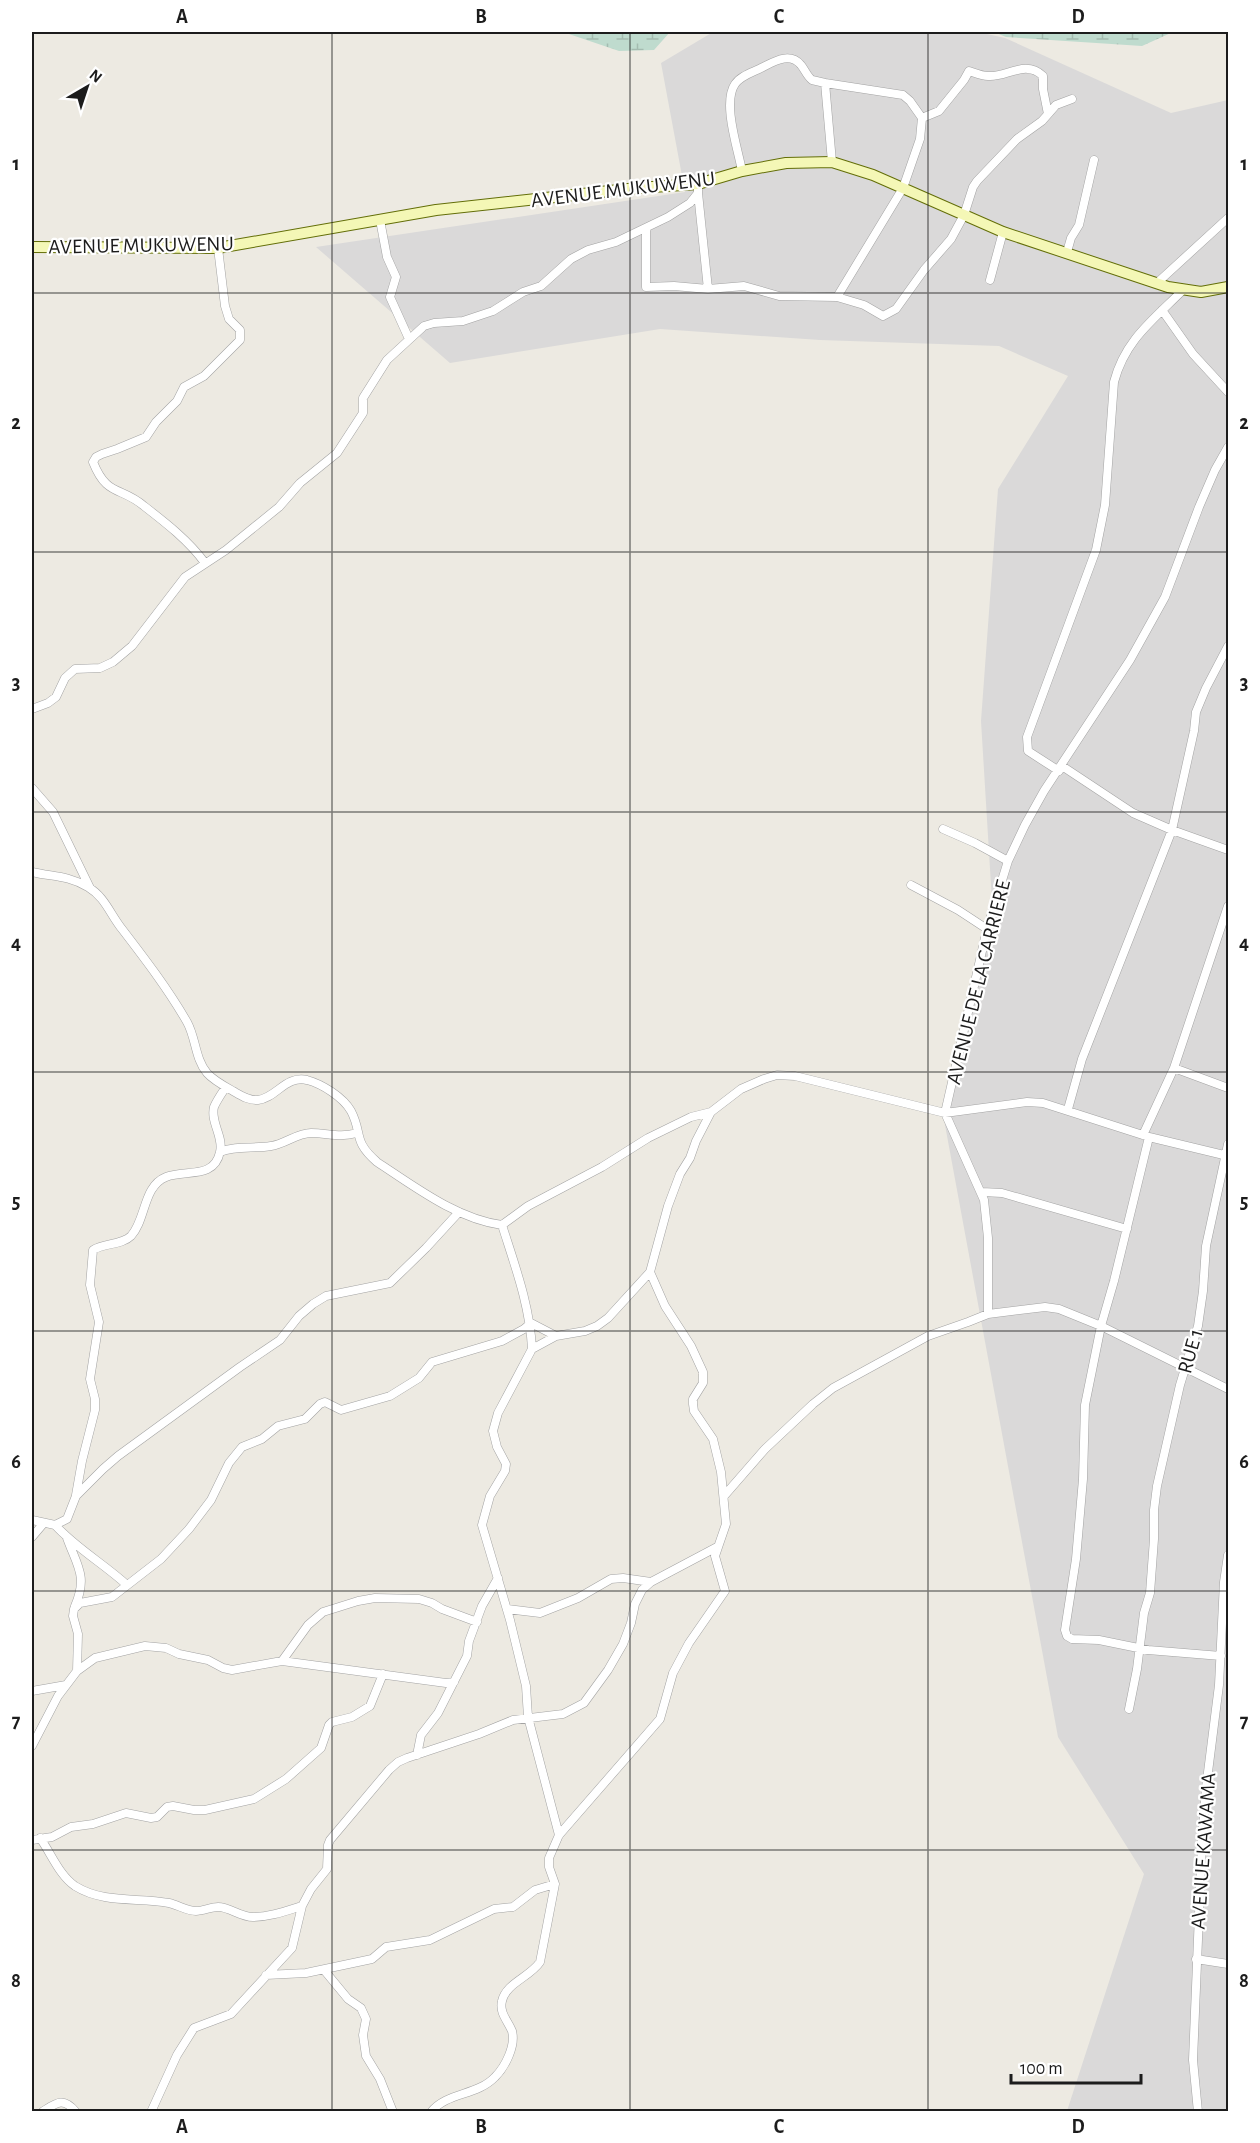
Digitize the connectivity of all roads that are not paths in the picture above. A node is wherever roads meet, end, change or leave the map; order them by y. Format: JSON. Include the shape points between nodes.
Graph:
{"nodes":[{"id":1,"x":825,"y":83,"type":"junction"},
{"id":2,"x":1072,"y":99,"type":"dead end"},
{"id":3,"x":1048,"y":114,"type":"junction"},
{"id":4,"x":922,"y":118,"type":"junction"},
{"id":5,"x":1094,"y":160,"type":"dead end"},
{"id":6,"x":832,"y":162,"type":"junction"},
{"id":7,"x":741,"y":171,"type":"junction"},
{"id":8,"x":903,"y":188,"type":"junction"},
{"id":9,"x":698,"y":189,"type":"junction"},
{"id":10,"x":964,"y":215,"type":"junction"},
{"id":11,"x":1228,"y":218,"type":"edge"},
{"id":12,"x":380,"y":220,"type":"junction"},
{"id":13,"x":646,"y":229,"type":"junction"},
{"id":14,"x":1003,"y":231,"type":"junction"},
{"id":15,"x":32,"y":247,"type":"edge"},
{"id":16,"x":218,"y":248,"type":"junction"},
{"id":17,"x":1067,"y":252,"type":"junction"},
{"id":18,"x":990,"y":280,"type":"dead end"},
{"id":19,"x":1157,"y":283,"type":"junction"},
{"id":20,"x":1228,"y":286,"type":"edge"},
{"id":21,"x":708,"y":289,"type":"junction"},
{"id":22,"x":1183,"y":290,"type":"junction"},
{"id":23,"x":837,"y":297,"type":"junction"},
{"id":24,"x":1162,"y":310,"type":"junction"},
{"id":25,"x":409,"y":339,"type":"junction"},
{"id":26,"x":1228,"y":392,"type":"edge"},
{"id":27,"x":1228,"y":447,"type":"edge"},
{"id":28,"x":206,"y":563,"type":"junction"},
{"id":29,"x":1228,"y":646,"type":"edge"},
{"id":30,"x":32,"y":709,"type":"edge"},
{"id":31,"x":1060,"y":769,"type":"junction"},
{"id":32,"x":32,"y":788,"type":"edge"},
{"id":33,"x":943,"y":829,"type":"dead end"},
{"id":34,"x":1172,"y":830,"type":"junction"},
{"id":35,"x":1228,"y":850,"type":"edge"},
{"id":36,"x":1008,"y":861,"type":"junction"},
{"id":37,"x":32,"y":872,"type":"edge"},
{"id":38,"x":910,"y":885,"type":"dead end"},
{"id":39,"x":90,"y":888,"type":"junction"},
{"id":40,"x":1228,"y":906,"type":"edge"},
{"id":41,"x":987,"y":929,"type":"junction"},
{"id":42,"x":1174,"y":1068,"type":"junction"},
{"id":43,"x":226,"y":1087,"type":"junction"},
{"id":44,"x":1228,"y":1088,"type":"edge"},
{"id":45,"x":1068,"y":1109,"type":"junction"},
{"id":46,"x":711,"y":1112,"type":"junction"},
{"id":47,"x":945,"y":1113,"type":"junction"},
{"id":48,"x":357,"y":1132,"type":"junction"},
{"id":49,"x":1146,"y":1136,"type":"junction"},
{"id":50,"x":1228,"y":1144,"type":"edge"},
{"id":51,"x":220,"y":1152,"type":"junction"},
{"id":52,"x":1227,"y":1155,"type":"edge"},
{"id":53,"x":982,"y":1192,"type":"junction"},
{"id":54,"x":459,"y":1212,"type":"junction"},
{"id":55,"x":502,"y":1225,"type":"junction"},
{"id":56,"x":1127,"y":1229,"type":"junction"},
{"id":57,"x":650,"y":1272,"type":"junction"},
{"id":58,"x":988,"y":1314,"type":"junction"},
{"id":59,"x":531,"y":1323,"type":"junction"},
{"id":60,"x":1101,"y":1326,"type":"junction"},
{"id":61,"x":556,"y":1336,"type":"junction"},
{"id":62,"x":532,"y":1349,"type":"junction"},
{"id":63,"x":1186,"y":1368,"type":"junction"},
{"id":64,"x":1228,"y":1389,"type":"edge"},
{"id":65,"x":76,"y":1496,"type":"junction"},
{"id":66,"x":724,"y":1496,"type":"junction"},
{"id":67,"x":32,"y":1520,"type":"edge"},
{"id":68,"x":43,"y":1524,"type":"junction"},
{"id":69,"x":55,"y":1525,"type":"junction"},
{"id":70,"x":32,"y":1537,"type":"edge"},
{"id":71,"x":66,"y":1537,"type":"junction"},
{"id":72,"x":717,"y":1547,"type":"junction"},
{"id":73,"x":1228,"y":1555,"type":"edge"},
{"id":74,"x":498,"y":1578,"type":"junction"},
{"id":75,"x":651,"y":1582,"type":"junction"},
{"id":76,"x":127,"y":1586,"type":"junction"},
{"id":77,"x":74,"y":1609,"type":"junction"},
{"id":78,"x":507,"y":1609,"type":"junction"},
{"id":79,"x":477,"y":1622,"type":"junction"},
{"id":80,"x":1140,"y":1648,"type":"junction"},
{"id":81,"x":1221,"y":1656,"type":"junction"},
{"id":82,"x":282,"y":1661,"type":"junction"},
{"id":83,"x":77,"y":1671,"type":"junction"},
{"id":84,"x":383,"y":1674,"type":"junction"},
{"id":85,"x":454,"y":1682,"type":"junction"},
{"id":86,"x":66,"y":1685,"type":"junction"},
{"id":87,"x":32,"y":1691,"type":"edge"},
{"id":88,"x":1129,"y":1709,"type":"dead end"},
{"id":89,"x":528,"y":1717,"type":"junction"},
{"id":90,"x":32,"y":1746,"type":"edge"},
{"id":91,"x":417,"y":1755,"type":"junction"},
{"id":92,"x":559,"y":1835,"type":"junction"},
{"id":93,"x":36,"y":1839,"type":"edge"},
{"id":94,"x":555,"y":1884,"type":"junction"},
{"id":95,"x":302,"y":1906,"type":"junction"},
{"id":96,"x":1196,"y":1959,"type":"junction"},
{"id":97,"x":1228,"y":1964,"type":"edge"},
{"id":98,"x":324,"y":1970,"type":"junction"},
{"id":99,"x":266,"y":1974,"type":"junction"},
{"id":100,"x":42,"y":2112,"type":"edge"},
{"id":101,"x":76,"y":2112,"type":"edge"},
{"id":102,"x":151,"y":2112,"type":"edge"},
{"id":103,"x":393,"y":2112,"type":"edge"},
{"id":104,"x":431,"y":2112,"type":"edge"},
{"id":105,"x":1198,"y":2112,"type":"edge"}],
"edges":[{"from":1,"to":4,"type":"street","via":[[903,95]]},
{"from":1,"to":6,"type":"street"},
{"from":1,"to":7,"type":"street","via":[[812,80],[801,65],[788,58],[778,59],[735,83],[730,107]]},
{"from":2,"to":3,"type":"street","via":[[1058,104]]},
{"from":3,"to":4,"type":"street","via":[[1043,76],[1037,71],[1015,69],[990,76],[969,71],[939,111]]},
{"from":3,"to":10,"type":"street","via":[[977,181]]},
{"from":4,"to":8,"type":"street","via":[[920,139]]},
{"from":5,"to":17,"type":"street","via":[[1079,225]]},
{"from":6,"to":7,"type":"street","name":"AVENUE MUKUWENU","via":[[786,163]]},
{"from":6,"to":8,"type":"street","name":"AVENUE MUKUWENU"},
{"from":7,"to":9,"type":"street","name":"AVENUE MUKUWENU"},
{"from":8,"to":10,"type":"street","name":"AVENUE MUKUWENU"},
{"from":8,"to":23,"type":"street"},
{"from":9,"to":12,"type":"street","name":"AVENUE MUKUWENU","via":[[637,188],[436,210]]},
{"from":9,"to":13,"type":"street","via":[[682,209]]},
{"from":9,"to":21,"type":"street"},
{"from":10,"to":14,"type":"street","name":"AVENUE MUKUWENU"},
{"from":10,"to":23,"type":"street","via":[[951,239],[890,314],[880,315]]},
{"from":11,"to":19,"type":"street"},
{"from":12,"to":16,"type":"street","name":"AVENUE MUKUWENU"},
{"from":12,"to":25,"type":"street","via":[[387,257],[396,277],[390,297]]},
{"from":13,"to":21,"type":"street","via":[[645,286]]},
{"from":13,"to":25,"type":"street","via":[[571,259],[541,286],[493,311],[463,321],[428,324]]},
{"from":14,"to":17,"type":"street","name":"AVENUE MUKUWENU"},
{"from":14,"to":18,"type":"street"},
{"from":15,"to":16,"type":"street","name":"AVENUE MUKUWENU"},
{"from":16,"to":28,"type":"street","via":[[225,306],[240,330],[240,340],[204,376],[184,387],[146,437],[102,454],[93,462],[108,487],[145,506]]},
{"from":17,"to":19,"type":"street","name":"AVENUE MUKUWENU"},
{"from":19,"to":22,"type":"street","name":"AVENUE MUKUWENU"},
{"from":20,"to":22,"type":"street","name":"AVENUE MUKUWENU","via":[[1201,292]]},
{"from":21,"to":23,"type":"street","via":[[744,286],[779,296]]},
{"from":22,"to":24,"type":"street"},
{"from":24,"to":26,"type":"street","via":[[1193,354]]},
{"from":24,"to":31,"type":"street","via":[[1127,348],[1119,363],[1114,382],[1106,505],[1096,550],[1027,737],[1028,751]]},
{"from":25,"to":28,"type":"street","via":[[374,379],[362,400],[363,413],[337,453],[300,483],[279,507]]},
{"from":27,"to":31,"type":"street","name":"AVENUE DE LA CARRIERE","via":[[1199,507],[1166,597]]},
{"from":28,"to":30,"type":"street","via":[[185,577],[132,646],[100,668],[75,669],[65,678],[56,697]]},
{"from":29,"to":34,"type":"street","via":[[1196,712]]},
{"from":31,"to":34,"type":"street","via":[[1132,813]]},
{"from":31,"to":36,"type":"street","name":"AVENUE DE LA CARRIERE","via":[[1044,791]]},
{"from":32,"to":39,"type":"street","via":[[52,812]]},
{"from":33,"to":36,"type":"street"},
{"from":34,"to":35,"type":"street"},
{"from":34,"to":45,"type":"street","via":[[1082,1059]]},
{"from":36,"to":41,"type":"street","name":"AVENUE DE LA CARRIERE"},
{"from":37,"to":39,"type":"street","via":[[63,876]]},
{"from":38,"to":41,"type":"street"},
{"from":39,"to":43,"type":"street","via":[[105,901],[173,998],[188,1024],[207,1074]]},
{"from":40,"to":42,"type":"street"},
{"from":41,"to":47,"type":"street","name":"AVENUE DE LA CARRIERE"},
{"from":42,"to":44,"type":"street"},
{"from":42,"to":49,"type":"street"},
{"from":43,"to":48,"type":"street","via":[[257,1100],[292,1081],[310,1081],[345,1103],[352,1112]]},
{"from":43,"to":51,"type":"street","via":[[213,1109]]},
{"from":45,"to":47,"type":"street","via":[[1026,1102]]},
{"from":45,"to":49,"type":"street"},
{"from":46,"to":47,"type":"street","via":[[741,1089],[777,1075],[826,1083]]},
{"from":46,"to":55,"type":"street","via":[[691,1117],[648,1138],[528,1206]]},
{"from":46,"to":57,"type":"street","via":[[680,1174]]},
{"from":47,"to":53,"type":"street","name":"AVENUE DE LA CARRIERE"},
{"from":48,"to":51,"type":"street","via":[[333,1136],[304,1133],[284,1143]]},
{"from":48,"to":54,"type":"street","via":[[365,1151],[377,1162]]},
{"from":49,"to":52,"type":"street"},
{"from":49,"to":56,"type":"street"},
{"from":50,"to":52,"type":"street","name":"RUE 1"},
{"from":51,"to":65,"type":"street","via":[[213,1166],[200,1173],[167,1176],[159,1181],[131,1236],[93,1250],[90,1285],[99,1322],[90,1378],[95,1410]]},
{"from":52,"to":63,"type":"street","name":"RUE 1","via":[[1206,1246],[1198,1326]]},
{"from":53,"to":56,"type":"street","via":[[1002,1194]]},
{"from":53,"to":58,"type":"street","name":"AVENUE DE LA CARRIERE","via":[[988,1238]]},
{"from":54,"to":55,"type":"street"},
{"from":54,"to":65,"type":"street","via":[[390,1283],[326,1296],[313,1304],[280,1340],[118,1456]]},
{"from":55,"to":59,"type":"street"},
{"from":56,"to":60,"type":"street"},
{"from":57,"to":61,"type":"street","via":[[602,1322],[585,1331]]},
{"from":57,"to":66,"type":"street","via":[[703,1372],[703,1383],[693,1398],[694,1411],[713,1439]]},
{"from":58,"to":60,"type":"street","via":[[1059,1308]]},
{"from":58,"to":66,"type":"street","via":[[928,1336],[833,1388],[765,1449]]},
{"from":59,"to":61,"type":"street"},
{"from":59,"to":62,"type":"street"},
{"from":59,"to":76,"type":"street","via":[[502,1341],[432,1362],[419,1378],[390,1396],[341,1410],[325,1402],[305,1419],[278,1426],[262,1439],[242,1447],[229,1462],[211,1500],[189,1528],[161,1559]]},
{"from":60,"to":63,"type":"street"},
{"from":60,"to":80,"type":"street","via":[[1085,1405],[1076,1559],[1065,1630],[1072,1639]]},
{"from":61,"to":62,"type":"street"},
{"from":62,"to":74,"type":"street","via":[[498,1413],[493,1431],[506,1464],[490,1496],[482,1525]]},
{"from":63,"to":64,"type":"street"},
{"from":63,"to":80,"type":"street","name":"RUE 1","via":[[1157,1486],[1150,1593]]},
{"from":65,"to":69,"type":"street","via":[[67,1519]]},
{"from":66,"to":72,"type":"street","via":[[726,1524]]},
{"from":67,"to":68,"type":"street"},
{"from":68,"to":69,"type":"street"},
{"from":68,"to":70,"type":"street"},
{"from":69,"to":71,"type":"street"},
{"from":71,"to":76,"type":"street"},
{"from":71,"to":77,"type":"street","via":[[81,1570]]},
{"from":72,"to":75,"type":"street"},
{"from":72,"to":92,"type":"street","via":[[715,1556],[725,1591],[673,1673],[660,1719]]},
{"from":73,"to":81,"type":"street","name":"AVENUE KAWAMA"},
{"from":74,"to":78,"type":"street"},
{"from":74,"to":79,"type":"street"},
{"from":75,"to":78,"type":"street","via":[[611,1579],[540,1613]]},
{"from":75,"to":89,"type":"street","via":[[635,1604],[631,1623],[613,1661],[584,1703],[563,1714]]},
{"from":76,"to":77,"type":"street","via":[[111,1597],[80,1603]]},
{"from":77,"to":83,"type":"street"},
{"from":78,"to":89,"type":"street","via":[[526,1686]]},
{"from":79,"to":82,"type":"street","via":[[419,1599],[358,1601],[323,1612],[308,1625]]},
{"from":79,"to":85,"type":"street"},
{"from":80,"to":81,"type":"street"},
{"from":80,"to":88,"type":"street","name":"RUE 1"},
{"from":81,"to":96,"type":"street","name":"AVENUE KAWAMA","via":[[1206,1788]]},
{"from":82,"to":83,"type":"street","via":[[232,1670],[166,1648],[145,1646],[102,1656]]},
{"from":82,"to":84,"type":"street"},
{"from":83,"to":86,"type":"street"},
{"from":84,"to":85,"type":"street"},
{"from":84,"to":93,"type":"street","via":[[370,1706],[352,1717],[332,1722],[321,1748],[286,1779],[254,1799],[205,1810],[167,1807],[151,1818],[126,1813]]},
{"from":85,"to":91,"type":"street","via":[[421,1736]]},
{"from":86,"to":87,"type":"street"},
{"from":86,"to":90,"type":"street"},
{"from":89,"to":91,"type":"street"},
{"from":89,"to":92,"type":"street"},
{"from":91,"to":95,"type":"street","via":[[389,1770],[330,1840],[327,1869]]},
{"from":92,"to":94,"type":"street","via":[[549,1867]]},
{"from":93,"to":95,"type":"street","via":[[74,1885],[92,1894],[172,1904],[193,1911],[218,1907],[251,1917]]},
{"from":94,"to":98,"type":"street","via":[[535,1890],[513,1907],[494,1909],[430,1940],[392,1945],[372,1959]]},
{"from":94,"to":104,"type":"street","via":[[540,1962],[510,1987],[501,2004],[513,2042],[504,2064],[489,2082],[442,2101]]},
{"from":95,"to":99,"type":"street","via":[[292,1948]]},
{"from":96,"to":97,"type":"street"},
{"from":96,"to":105,"type":"street","name":"AVENUE KAWAMA","via":[[1193,2060]]},
{"from":98,"to":99,"type":"street"},
{"from":98,"to":103,"type":"street","via":[[348,1999],[361,2008],[366,2019],[366,2056]]},
{"from":99,"to":102,"type":"street","via":[[231,2014],[194,2028]]},
{"from":100,"to":101,"type":"street","via":[[61,2102],[68,2103]]}]}
